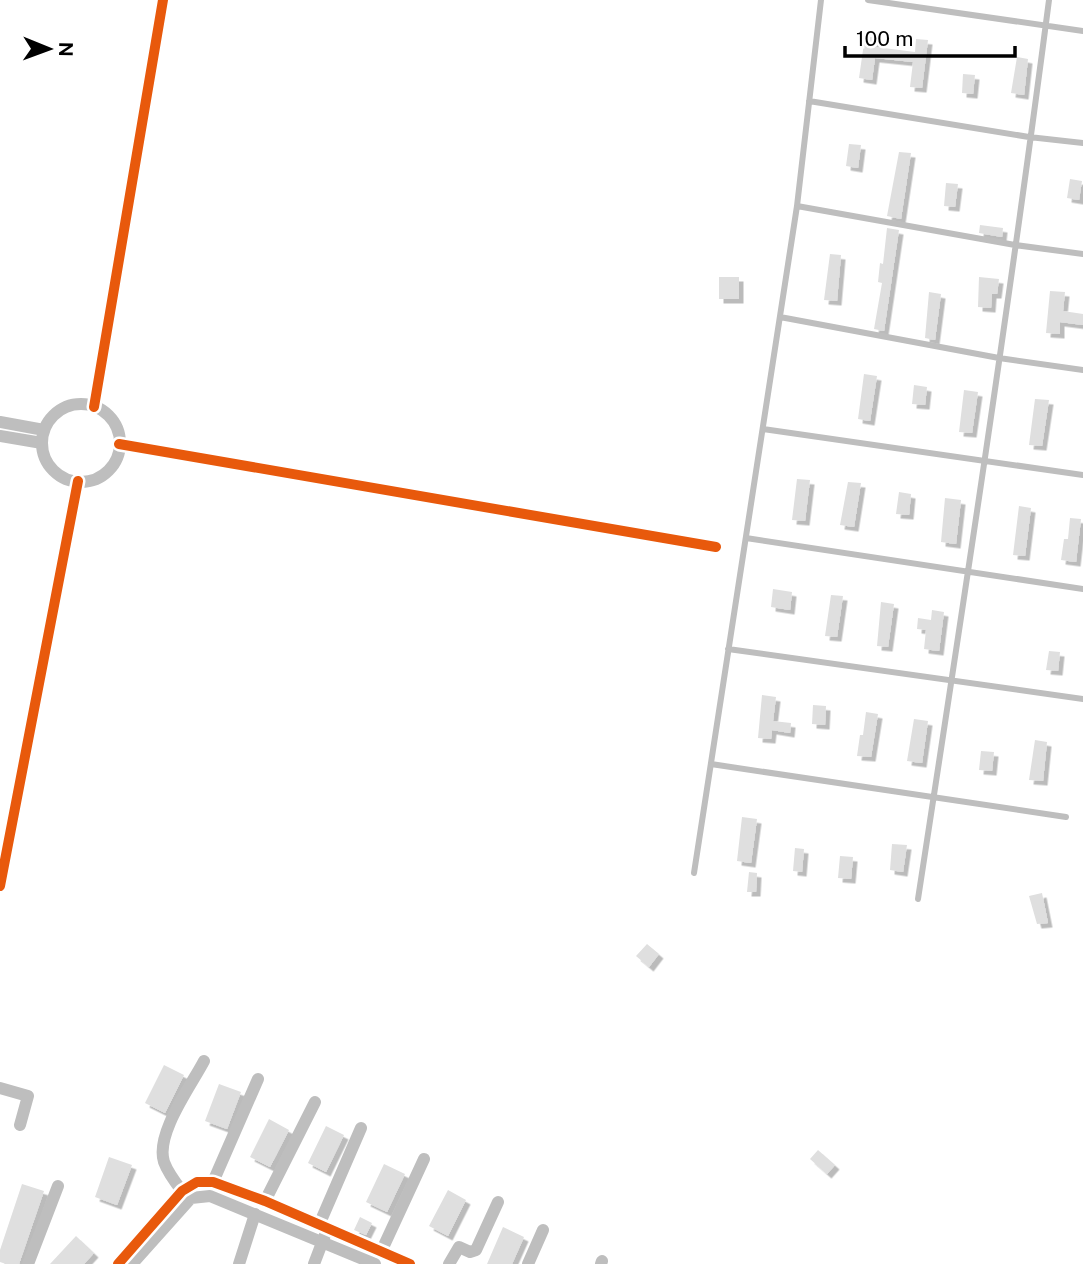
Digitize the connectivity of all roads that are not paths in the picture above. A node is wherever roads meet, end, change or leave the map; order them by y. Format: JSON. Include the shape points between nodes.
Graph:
{"nodes":[{"id":1,"x":163,"y":0,"type":"edge"},
{"id":2,"x":821,"y":0,"type":"edge"},
{"id":3,"x":868,"y":0,"type":"edge"},
{"id":4,"x":1049,"y":0,"type":"edge"},
{"id":5,"x":1046,"y":26,"type":"junction"},
{"id":6,"x":1083,"y":32,"type":"edge"},
{"id":7,"x":809,"y":101,"type":"junction"},
{"id":8,"x":1029,"y":137,"type":"junction"},
{"id":9,"x":1083,"y":143,"type":"edge"},
{"id":10,"x":797,"y":206,"type":"junction"},
{"id":11,"x":1015,"y":245,"type":"junction"},
{"id":12,"x":1083,"y":254,"type":"edge"},
{"id":13,"x":780,"y":317,"type":"junction"},
{"id":14,"x":999,"y":358,"type":"junction"},
{"id":15,"x":1083,"y":370,"type":"edge"},
{"id":16,"x":94,"y":407,"type":"junction"},
{"id":17,"x":0,"y":422,"type":"edge"},
{"id":18,"x":762,"y":429,"type":"junction"},
{"id":19,"x":0,"y":436,"type":"edge"},
{"id":20,"x":43,"y":437,"type":"junction"},
{"id":21,"x":119,"y":444,"type":"junction"},
{"id":22,"x":986,"y":461,"type":"junction"},
{"id":23,"x":1083,"y":475,"type":"edge"},
{"id":24,"x":78,"y":481,"type":"junction"},
{"id":25,"x":746,"y":538,"type":"junction"},
{"id":26,"x":716,"y":547,"type":"dead end"},
{"id":27,"x":969,"y":572,"type":"junction"},
{"id":28,"x":1083,"y":589,"type":"edge"},
{"id":29,"x":728,"y":649,"type":"junction"},
{"id":30,"x":952,"y":680,"type":"junction"},
{"id":31,"x":1083,"y":699,"type":"edge"},
{"id":32,"x":710,"y":764,"type":"junction"},
{"id":33,"x":933,"y":797,"type":"junction"},
{"id":34,"x":1066,"y":817,"type":"dead end"},
{"id":35,"x":694,"y":873,"type":"dead end"},
{"id":36,"x":0,"y":886,"type":"edge"},
{"id":37,"x":918,"y":899,"type":"dead end"},
{"id":38,"x":204,"y":1061,"type":"dead end"},
{"id":39,"x":258,"y":1079,"type":"dead end"},
{"id":40,"x":0,"y":1088,"type":"edge"},
{"id":41,"x":316,"y":1102,"type":"dead end"},
{"id":42,"x":20,"y":1125,"type":"dead end"},
{"id":43,"x":361,"y":1128,"type":"dead end"},
{"id":44,"x":424,"y":1159,"type":"dead end"},
{"id":45,"x":214,"y":1182,"type":"junction"},
{"id":46,"x":58,"y":1186,"type":"dead end"},
{"id":47,"x":182,"y":1191,"type":"junction"},
{"id":48,"x":265,"y":1201,"type":"junction"},
{"id":49,"x":498,"y":1202,"type":"dead end"},
{"id":50,"x":256,"y":1214,"type":"junction"},
{"id":51,"x":323,"y":1226,"type":"junction"},
{"id":52,"x":543,"y":1230,"type":"dead end"},
{"id":53,"x":322,"y":1242,"type":"junction"},
{"id":54,"x":382,"y":1252,"type":"junction"},
{"id":55,"x":126,"y":1262,"type":"edge"},
{"id":56,"x":28,"y":1264,"type":"edge"},
{"id":57,"x":239,"y":1264,"type":"edge"},
{"id":58,"x":314,"y":1264,"type":"edge"},
{"id":59,"x":375,"y":1264,"type":"edge"},
{"id":60,"x":410,"y":1264,"type":"edge"},
{"id":61,"x":449,"y":1264,"type":"edge"},
{"id":62,"x":528,"y":1264,"type":"edge"}],
"edges":[{"from":1,"to":16,"type":"street"},
{"from":2,"to":7,"type":"lane"},
{"from":3,"to":5,"type":"lane"},
{"from":4,"to":5,"type":"lane"},
{"from":5,"to":6,"type":"lane"},
{"from":5,"to":8,"type":"lane"},
{"from":7,"to":8,"type":"lane"},
{"from":7,"to":10,"type":"lane"},
{"from":8,"to":9,"type":"lane"},
{"from":8,"to":11,"type":"lane"},
{"from":10,"to":11,"type":"lane"},
{"from":10,"to":13,"type":"lane"},
{"from":11,"to":12,"type":"lane"},
{"from":11,"to":14,"type":"lane"},
{"from":13,"to":14,"type":"lane"},
{"from":13,"to":18,"type":"lane"},
{"from":14,"to":15,"type":"lane"},
{"from":14,"to":22,"type":"lane"},
{"from":16,"to":20,"type":"street","via":[[75,404],[63,408],[53,416]]},
{"from":16,"to":21,"type":"street","via":[[116,427]]},
{"from":17,"to":20,"type":"street"},
{"from":18,"to":22,"type":"lane"},
{"from":18,"to":25,"type":"lane"},
{"from":19,"to":20,"type":"street"},
{"from":20,"to":24,"type":"street","via":[[48,464],[57,474]]},
{"from":21,"to":24,"type":"street","via":[[105,474]]},
{"from":21,"to":26,"type":"street"},
{"from":22,"to":23,"type":"lane"},
{"from":22,"to":27,"type":"lane"},
{"from":24,"to":36,"type":"street"},
{"from":25,"to":27,"type":"lane"},
{"from":25,"to":29,"type":"lane"},
{"from":27,"to":28,"type":"lane"},
{"from":27,"to":30,"type":"lane"},
{"from":29,"to":30,"type":"lane"},
{"from":29,"to":32,"type":"lane"},
{"from":30,"to":31,"type":"lane"},
{"from":30,"to":33,"type":"lane"},
{"from":32,"to":33,"type":"lane"},
{"from":32,"to":35,"type":"lane"},
{"from":33,"to":34,"type":"lane"},
{"from":33,"to":37,"type":"lane"},
{"from":38,"to":47,"type":"street","via":[[163,1144],[163,1160]]},
{"from":39,"to":45,"type":"street"},
{"from":40,"to":42,"type":"street","via":[[28,1096]]},
{"from":41,"to":48,"type":"street"},
{"from":43,"to":51,"type":"street"},
{"from":44,"to":54,"type":"street"},
{"from":45,"to":47,"type":"street","via":[[197,1182]]},
{"from":45,"to":48,"type":"street"},
{"from":46,"to":56,"type":"street"},
{"from":47,"to":55,"type":"street"},
{"from":48,"to":51,"type":"street"},
{"from":49,"to":61,"type":"street","via":[[476,1250],[459,1247]]},
{"from":50,"to":53,"type":"street"},
{"from":50,"to":55,"type":"street","via":[[210,1196],[191,1198]]},
{"from":50,"to":57,"type":"street"},
{"from":51,"to":53,"type":"street"},
{"from":51,"to":54,"type":"street"},
{"from":52,"to":62,"type":"street"},
{"from":53,"to":58,"type":"street"},
{"from":53,"to":59,"type":"street"},
{"from":54,"to":60,"type":"street"}]}
